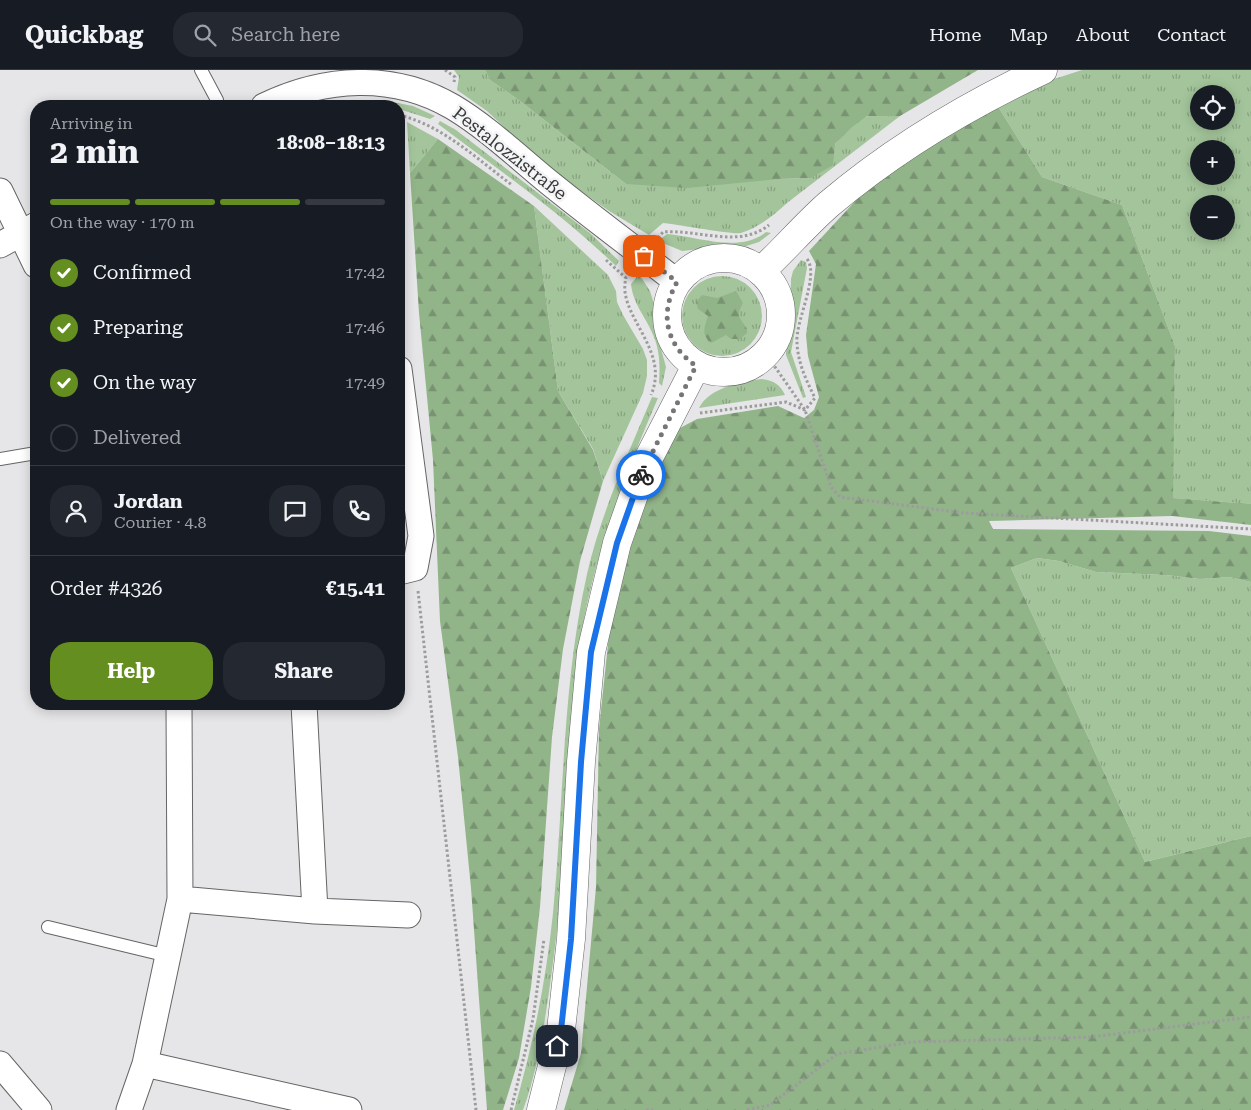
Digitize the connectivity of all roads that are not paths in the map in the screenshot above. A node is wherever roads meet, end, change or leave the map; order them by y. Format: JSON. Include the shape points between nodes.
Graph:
{"nodes":[{"id":1,"x":201,"y":70,"type":"edge"},
{"id":2,"x":1043,"y":70,"type":"edge"},
{"id":3,"x":362,"y":76,"type":"edge"},
{"id":4,"x":217,"y":100,"type":"dead end"},
{"id":5,"x":276,"y":100,"type":"edge"},
{"id":6,"x":0,"y":191,"type":"edge"},
{"id":7,"x":19,"y":235,"type":"edge"},
{"id":8,"x":30,"y":254,"type":"edge"},
{"id":9,"x":761,"y":272,"type":"junction"},
{"id":10,"x":677,"y":282,"type":"junction"},
{"id":11,"x":696,"y":366,"type":"junction"},
{"id":12,"x":405,"y":415,"type":"edge"},
{"id":13,"x":30,"y":454,"type":"edge"},
{"id":14,"x":0,"y":459,"type":"edge"},
{"id":15,"x":407,"y":570,"type":"edge"},
{"id":16,"x":179,"y":710,"type":"edge"},
{"id":17,"x":304,"y":710,"type":"edge"},
{"id":18,"x":180,"y":899,"type":"junction"},
{"id":19,"x":315,"y":911,"type":"junction"},
{"id":20,"x":408,"y":915,"type":"dead end"},
{"id":21,"x":48,"y":927,"type":"dead end"},
{"id":22,"x":168,"y":956,"type":"junction"},
{"id":23,"x":0,"y":1064,"type":"edge"},
{"id":24,"x":145,"y":1064,"type":"junction"},
{"id":25,"x":39,"y":1110,"type":"edge"},
{"id":26,"x":130,"y":1110,"type":"edge"},
{"id":27,"x":349,"y":1110,"type":"edge"},
{"id":28,"x":541,"y":1110,"type":"edge"}],
"edges":[{"from":1,"to":4,"type":"lane"},
{"from":2,"to":9,"type":"main road","via":[[943,121],[897,152],[828,205]]},
{"from":3,"to":5,"type":"street","name":"Pestalozzistraße"},
{"from":3,"to":10,"type":"street","name":"Pestalozzistraße","via":[[413,90],[453,107]]},
{"from":6,"to":7,"type":"street"},
{"from":7,"to":8,"type":"street"},
{"from":9,"to":10,"type":"main road","via":[[740,260],[713,259],[687,271]]},
{"from":9,"to":11,"type":"main road","via":[[772,284],[779,300],[780,326],[775,341],[766,354],[736,372],[708,371]]},
{"from":10,"to":11,"type":"main road","via":[[667,307],[670,335],[676,348]]},
{"from":11,"to":28,"type":"main road","via":[[665,395],[617,543],[591,652],[571,939],[561,1030]]},
{"from":12,"to":15,"type":"street","via":[[421,536]]},
{"from":13,"to":14,"type":"lane"},
{"from":16,"to":18,"type":"street"},
{"from":17,"to":19,"type":"street"},
{"from":18,"to":19,"type":"street"},
{"from":18,"to":22,"type":"street"},
{"from":19,"to":20,"type":"street"},
{"from":21,"to":22,"type":"lane"},
{"from":22,"to":24,"type":"street"},
{"from":23,"to":25,"type":"street"},
{"from":24,"to":26,"type":"street"},
{"from":24,"to":27,"type":"street"}]}
